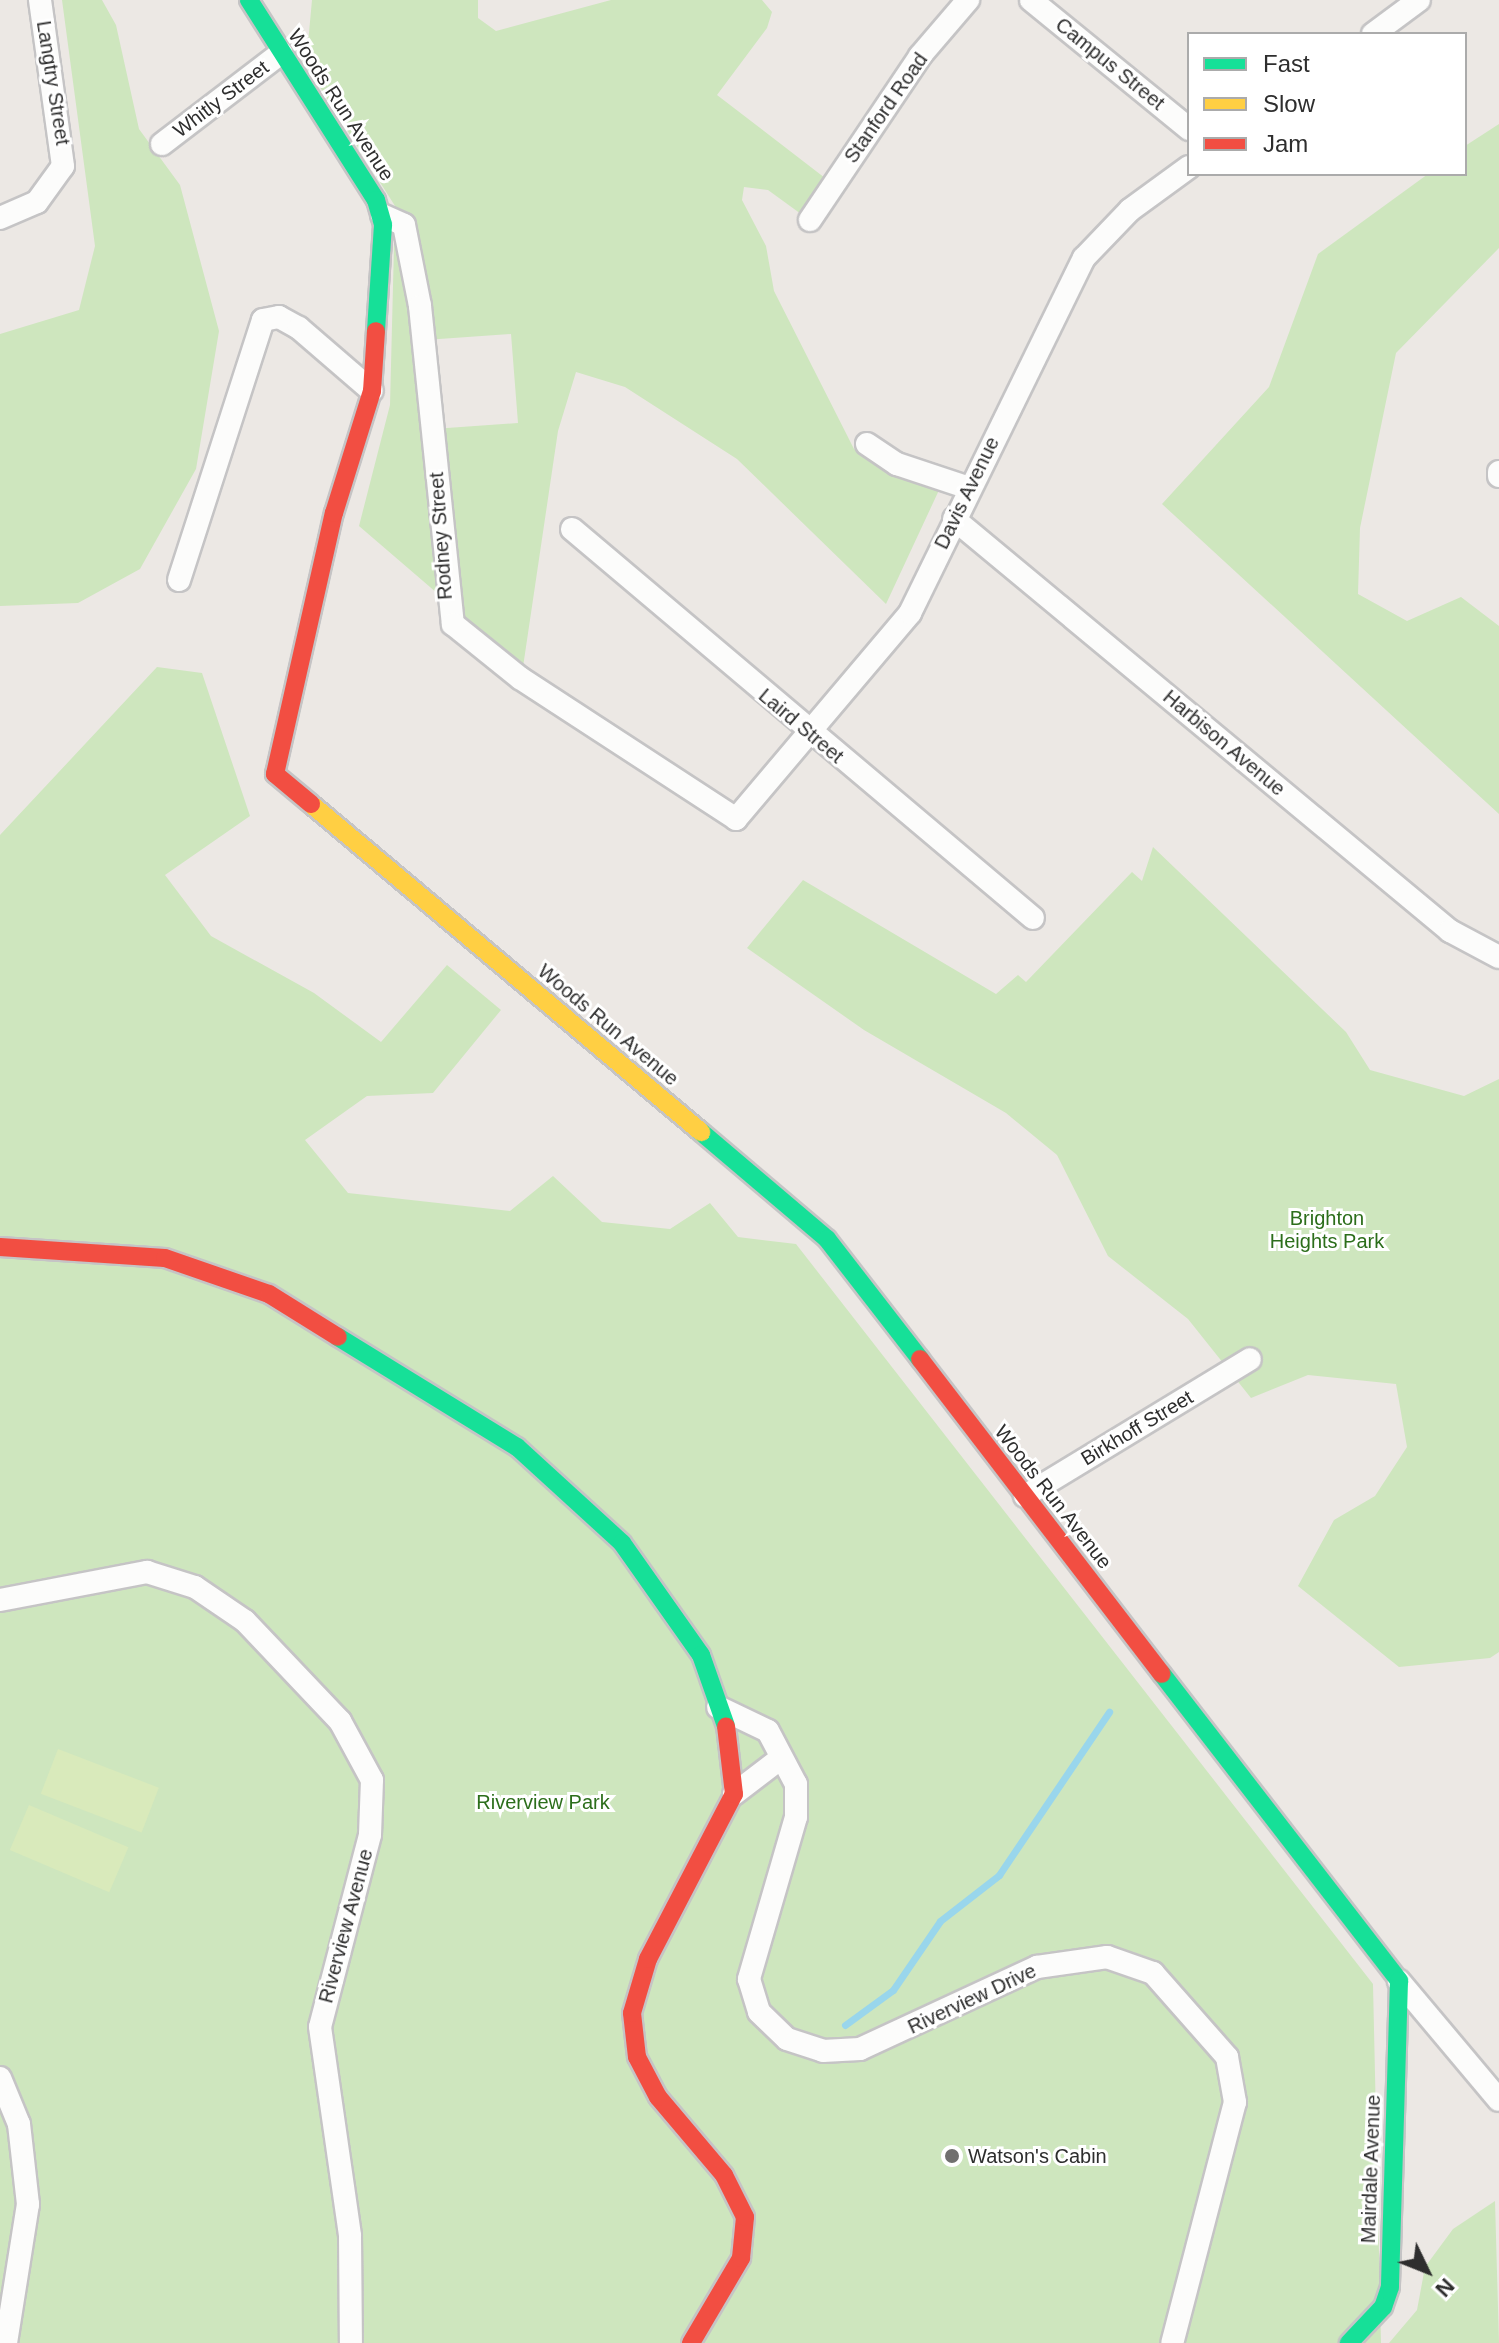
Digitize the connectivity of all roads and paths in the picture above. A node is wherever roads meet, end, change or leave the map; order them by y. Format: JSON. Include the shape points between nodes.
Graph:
{"nodes":[{"id":1,"x":40,"y":0,"type":"edge"},
{"id":2,"x":249,"y":0,"type":"edge"},
{"id":3,"x":968,"y":0,"type":"edge"},
{"id":4,"x":1031,"y":0,"type":"edge"},
{"id":5,"x":1419,"y":0,"type":"edge"},
{"id":6,"x":1376,"y":32,"type":"edge"},
{"id":7,"x":281,"y":53,"type":"junction"},
{"id":8,"x":1187,"y":127,"type":"edge"},
{"id":9,"x":162,"y":144,"type":"dead end"},
{"id":10,"x":1187,"y":168,"type":"edge"},
{"id":11,"x":382,"y":215,"type":"junction"},
{"id":12,"x":0,"y":218,"type":"edge"},
{"id":13,"x":810,"y":220,"type":"dead end"},
{"id":14,"x":372,"y":391,"type":"junction"},
{"id":15,"x":867,"y":444,"type":"dead end"},
{"id":16,"x":969,"y":488,"type":"junction"},
{"id":17,"x":954,"y":519,"type":"junction"},
{"id":18,"x":572,"y":529,"type":"dead end"},
{"id":19,"x":179,"y":580,"type":"dead end"},
{"id":20,"x":808,"y":733,"type":"junction"},
{"id":21,"x":736,"y":819,"type":"joint"},
{"id":22,"x":1033,"y":918,"type":"dead end"},
{"id":23,"x":1499,"y":957,"type":"edge"},
{"id":24,"x":0,"y":1247,"type":"edge"},
{"id":25,"x":1250,"y":1359,"type":"dead end"},
{"id":26,"x":1025,"y":1496,"type":"junction"},
{"id":27,"x":0,"y":1600,"type":"edge"},
{"id":28,"x":718,"y":1707,"type":"junction"},
{"id":29,"x":780,"y":1759,"type":"junction"},
{"id":30,"x":734,"y":1794,"type":"junction"},
{"id":31,"x":1399,"y":1981,"type":"junction"},
{"id":32,"x":0,"y":2078,"type":"edge"},
{"id":33,"x":1499,"y":2100,"type":"edge"},
{"id":34,"x":6,"y":2343,"type":"edge"},
{"id":35,"x":351,"y":2343,"type":"edge"},
{"id":36,"x":691,"y":2343,"type":"edge"},
{"id":37,"x":1172,"y":2343,"type":"edge"},
{"id":38,"x":1349,"y":2343,"type":"edge"}],
"edges":[{"from":1,"to":12,"type":"street","name":"Langtry Street","via":[[63,166],[37,202]]},
{"from":2,"to":7,"type":"street","name":"Woods Run Avenue"},
{"from":3,"to":13,"type":"street","name":"Stanford Road","via":[[920,56]]},
{"from":4,"to":8,"type":"street","name":"Campus Street"},
{"from":5,"to":6,"type":"street"},
{"from":7,"to":9,"type":"street","name":"Whitly Street"},
{"from":7,"to":11,"type":"street","name":"Woods Run Avenue"},
{"from":10,"to":16,"type":"street","name":"Davis Avenue","via":[[1130,210],[1084,258]]},
{"from":11,"to":14,"type":"street","name":"Woods Run Avenue"},
{"from":11,"to":21,"type":"street","name":"Rodney Street","via":[[404,225],[420,306],[453,624],[520,678]]},
{"from":14,"to":19,"type":"street","via":[[299,328],[279,317],[263,320]]},
{"from":14,"to":26,"type":"street","name":"Woods Run Avenue","via":[[334,513],[275,774],[813,1226]]},
{"from":15,"to":16,"type":"street","via":[[897,464]]},
{"from":16,"to":17,"type":"street","name":"Davis Avenue"},
{"from":17,"to":20,"type":"street","name":"Davis Avenue","via":[[904,622]]},
{"from":17,"to":23,"type":"street","name":"Harbison Avenue","via":[[1450,931]]},
{"from":18,"to":20,"type":"street","name":"Laird Street"},
{"from":20,"to":21,"type":"street","name":"Davis Avenue"},
{"from":20,"to":22,"type":"street","name":"Laird Street"},
{"from":24,"to":28,"type":"street","via":[[165,1258],[269,1294],[517,1447],[622,1543],[701,1655]]},
{"from":25,"to":26,"type":"street","name":"Birkhoff Street"},
{"from":26,"to":31,"type":"street","name":"Woods Run Avenue"},
{"from":27,"to":35,"type":"street","name":"Riverview Avenue","via":[[147,1572],[195,1587],[245,1621],[340,1721],[372,1780],[370,1835],[320,2027],[350,2236]]},
{"from":28,"to":29,"type":"street","via":[[768,1731]]},
{"from":28,"to":30,"type":"street"},
{"from":29,"to":30,"type":"street"},
{"from":29,"to":37,"type":"street","name":"Riverview Drive","via":[[796,1784],[796,1817],[749,1979],[759,2012],[787,2039],[823,2051],[860,2049],[1008,1978],[1085,1956],[1133,1962],[1153,1973],[1227,2057],[1235,2102]]},
{"from":30,"to":36,"type":"street","via":[[648,1959],[632,2013],[637,2057],[658,2097],[724,2175],[745,2217],[741,2258]]},
{"from":31,"to":33,"type":"street"},
{"from":31,"to":38,"type":"street","name":"Mairdale Avenue","via":[[1390,2287],[1383,2307]]},
{"from":32,"to":34,"type":"street","via":[[19,2124],[28,2204]]}]}
